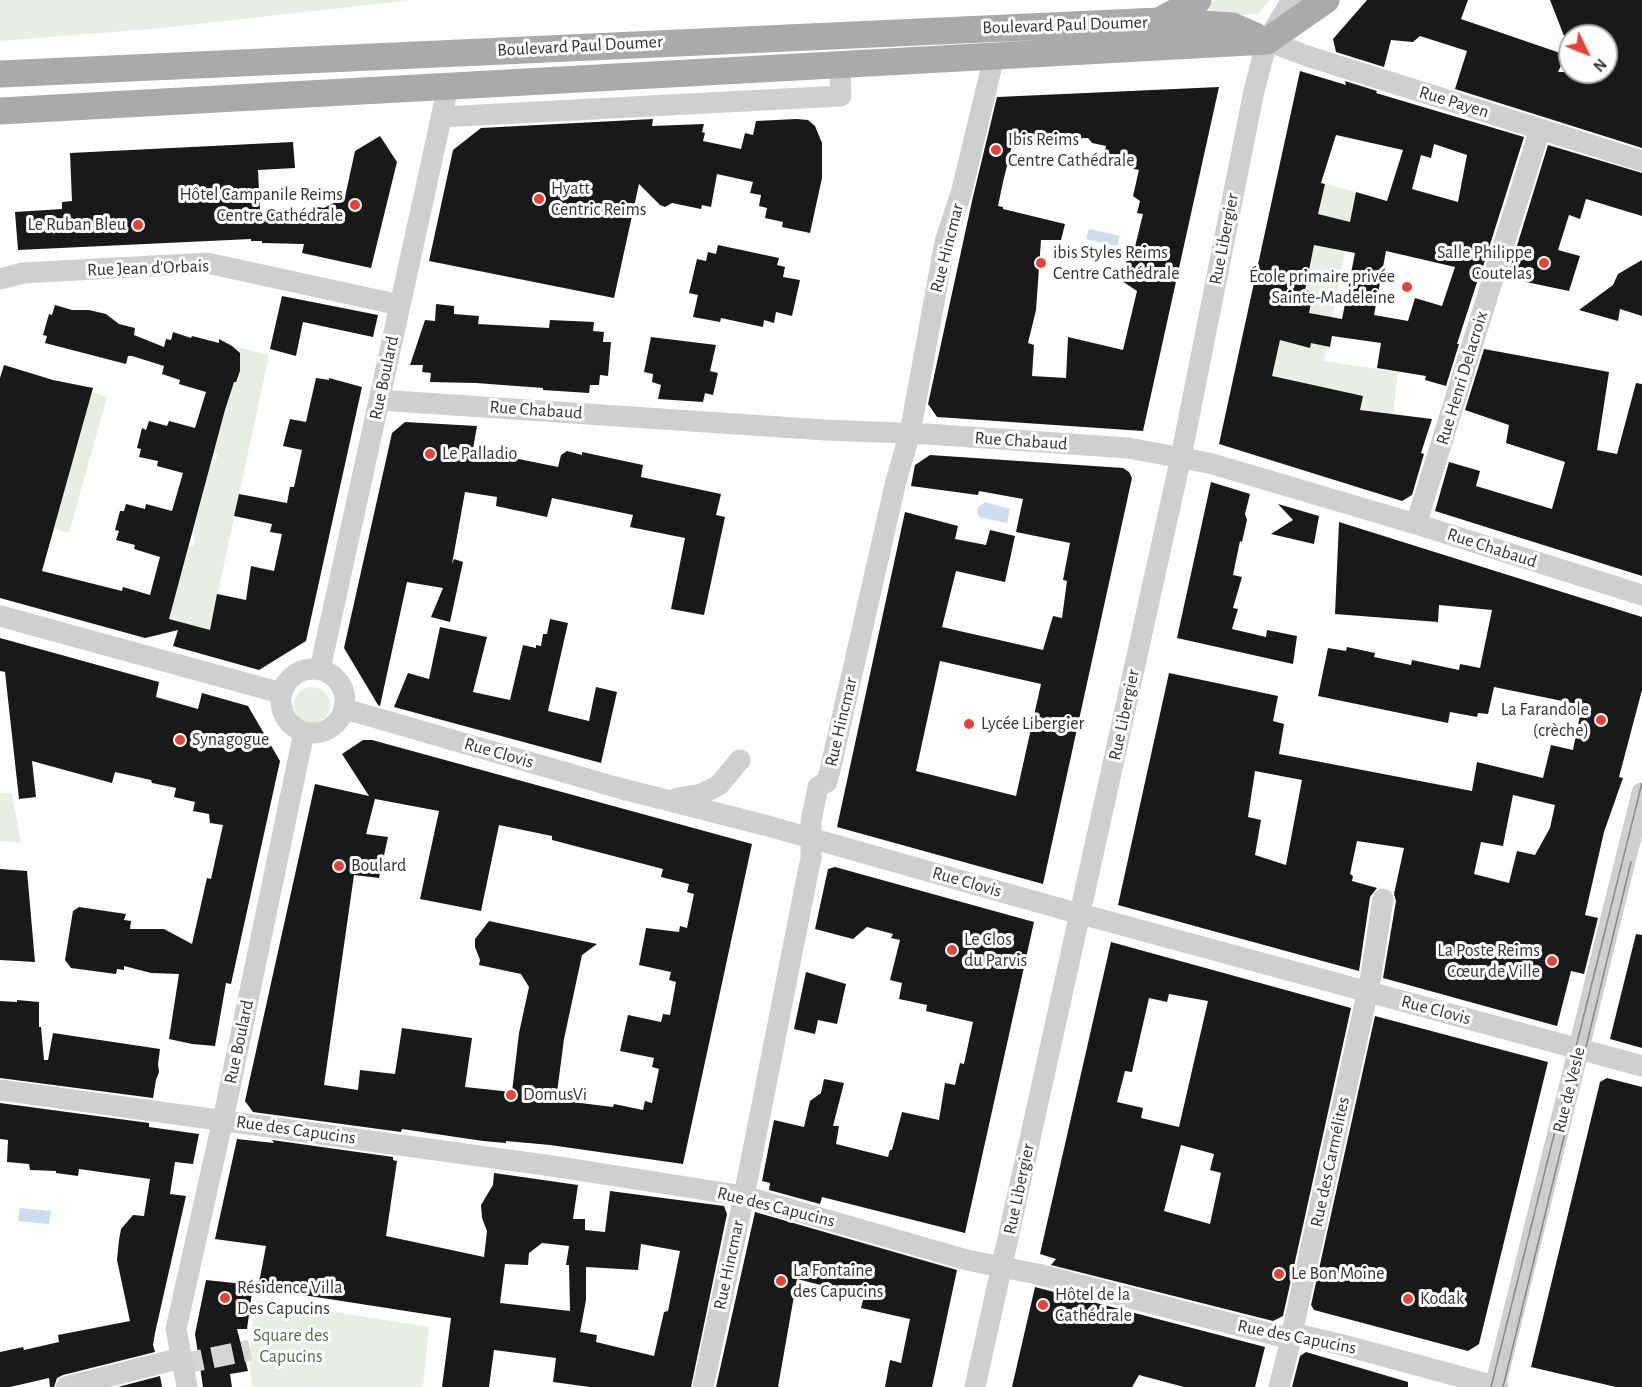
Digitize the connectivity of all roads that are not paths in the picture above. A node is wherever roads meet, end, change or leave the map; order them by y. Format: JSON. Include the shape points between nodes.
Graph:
{"nodes":[{"id":1,"x":1198,"y":0,"type":"edge"},
{"id":2,"x":1292,"y":0,"type":"edge"},
{"id":3,"x":1326,"y":0,"type":"edge"},
{"id":4,"x":1160,"y":21,"type":"junction"},
{"id":5,"x":1267,"y":41,"type":"junction"},
{"id":6,"x":994,"y":57,"type":"junction"},
{"id":7,"x":840,"y":65,"type":"junction"},
{"id":8,"x":0,"y":74,"type":"edge"},
{"id":9,"x":448,"y":87,"type":"junction"},
{"id":10,"x":0,"y":111,"type":"edge"},
{"id":11,"x":441,"y":117,"type":"junction"},
{"id":12,"x":1540,"y":129,"type":"junction"},
{"id":13,"x":1642,"y":161,"type":"edge"},
{"id":14,"x":0,"y":279,"type":"edge"},
{"id":15,"x":400,"y":305,"type":"junction"},
{"id":16,"x":379,"y":400,"type":"junction"},
{"id":17,"x":910,"y":433,"type":"junction"},
{"id":18,"x":1182,"y":457,"type":"junction"},
{"id":19,"x":1416,"y":524,"type":"junction"},
{"id":20,"x":1642,"y":595,"type":"edge"},
{"id":21,"x":0,"y":616,"type":"edge"},
{"id":22,"x":320,"y":669,"type":"junction"},
{"id":23,"x":281,"y":693,"type":"junction"},
{"id":24,"x":345,"y":709,"type":"junction"},
{"id":25,"x":304,"y":732,"type":"junction"},
{"id":26,"x":740,"y":760,"type":"dead end"},
{"id":27,"x":1642,"y":793,"type":"edge"},
{"id":28,"x":667,"y":800,"type":"junction"},
{"id":29,"x":811,"y":839,"type":"junction"},
{"id":30,"x":1383,"y":899,"type":"dead end"},
{"id":31,"x":1080,"y":912,"type":"junction"},
{"id":32,"x":1367,"y":991,"type":"junction"},
{"id":33,"x":1585,"y":1050,"type":"junction"},
{"id":34,"x":1642,"y":1066,"type":"edge"},
{"id":35,"x":0,"y":1090,"type":"edge"},
{"id":36,"x":223,"y":1119,"type":"junction"},
{"id":37,"x":744,"y":1196,"type":"junction"},
{"id":38,"x":1002,"y":1266,"type":"junction"},
{"id":39,"x":1291,"y":1336,"type":"junction"},
{"id":40,"x":181,"y":1358,"type":"junction"},
{"id":41,"x":66,"y":1387,"type":"edge"},
{"id":42,"x":187,"y":1387,"type":"edge"},
{"id":43,"x":703,"y":1387,"type":"edge"},
{"id":44,"x":975,"y":1387,"type":"edge"},
{"id":45,"x":1279,"y":1387,"type":"edge"},
{"id":46,"x":1496,"y":1387,"type":"edge"}],
"edges":[{"from":1,"to":4,"type":"main road","name":"Boulevard Paul Doumer"},
{"from":2,"to":5,"type":"street"},
{"from":3,"to":5,"type":"main road"},
{"from":4,"to":5,"type":"main road","name":"Boulevard Paul Doumer","via":[[1232,26]]},
{"from":4,"to":8,"type":"main road","name":"Boulevard Paul Doumer"},
{"from":5,"to":6,"type":"main road","name":"Boulevard Paul Doumer"},
{"from":5,"to":12,"type":"street","name":"Rue Payen"},
{"from":5,"to":18,"type":"street","name":"Rue Libergier"},
{"from":6,"to":7,"type":"main road","name":"Boulevard Paul Doumer"},
{"from":6,"to":17,"type":"street","name":"Rue Hincmar","via":[[962,190],[945,242]]},
{"from":7,"to":9,"type":"main road","name":"Boulevard Paul Doumer"},
{"from":7,"to":11,"type":"street","via":[[842,96]]},
{"from":9,"to":10,"type":"main road","name":"Boulevard Paul Doumer"},
{"from":9,"to":11,"type":"street","name":"Rue Boulard"},
{"from":11,"to":15,"type":"street","name":"Rue Boulard"},
{"from":12,"to":13,"type":"street","name":"Rue Payen"},
{"from":12,"to":19,"type":"street","name":"Rue Henri Delacroix"},
{"from":14,"to":15,"type":"street","name":"Rue Jean d'Orbais","via":[[23,273],[207,263]]},
{"from":15,"to":16,"type":"street","name":"Rue Boulard"},
{"from":16,"to":17,"type":"street","name":"Rue Chabaud"},
{"from":16,"to":22,"type":"street","name":"Rue Boulard"},
{"from":17,"to":18,"type":"street","name":"Rue Chabaud","via":[[1128,448]]},
{"from":17,"to":29,"type":"street","name":"Rue Hincmar","via":[[827,782],[818,787]]},
{"from":18,"to":19,"type":"street","name":"Rue Chabaud"},
{"from":18,"to":31,"type":"street","name":"Rue Libergier"},
{"from":19,"to":20,"type":"street","name":"Rue Chabaud"},
{"from":21,"to":23,"type":"street"},
{"from":22,"to":23,"type":"street","via":[[300,671]]},
{"from":22,"to":24,"type":"street","via":[[341,684]]},
{"from":23,"to":25,"type":"street","via":[[280,703],[288,722]]},
{"from":24,"to":25,"type":"street","via":[[334,726],[315,734]]},
{"from":24,"to":28,"type":"street","name":"Rue Clovis"},
{"from":25,"to":36,"type":"street","name":"Rue Boulard"},
{"from":26,"to":28,"type":"street","via":[[725,780],[710,790]]},
{"from":27,"to":33,"type":"street","name":"Rue de Vesle"},
{"from":28,"to":29,"type":"street","name":"Rue Clovis"},
{"from":29,"to":31,"type":"street","name":"Rue Clovis"},
{"from":29,"to":37,"type":"street","name":"Rue Hincmar","via":[[808,873]]},
{"from":30,"to":32,"type":"street","name":"Rue des Carmélites"},
{"from":31,"to":32,"type":"street","name":"Rue Clovis"},
{"from":31,"to":38,"type":"street","name":"Rue Libergier"},
{"from":32,"to":33,"type":"street","name":"Rue Clovis"},
{"from":32,"to":39,"type":"street","name":"Rue des Carmélites"},
{"from":33,"to":34,"type":"street","name":"Rue Clovis"},
{"from":33,"to":46,"type":"street","name":"Rue de Vesle"},
{"from":35,"to":36,"type":"street","name":"Rue des Capucins"},
{"from":36,"to":37,"type":"street","name":"Rue des Capucins"},
{"from":36,"to":40,"type":"street","name":"Rue Boulard","via":[[176,1329]]},
{"from":37,"to":38,"type":"street","name":"Rue des Capucins","via":[[967,1260]]},
{"from":37,"to":43,"type":"street","name":"Rue Hincmar"},
{"from":38,"to":39,"type":"street","name":"Rue des Capucins"},
{"from":38,"to":44,"type":"street","name":"Rue Libergier"},
{"from":39,"to":45,"type":"street","name":"Rue des Carmélites"},
{"from":39,"to":46,"type":"street","name":"Rue des Capucins","via":[[1343,1345]]},
{"from":40,"to":41,"type":"street"},
{"from":40,"to":42,"type":"street","name":"Rue Boulard"}]}
